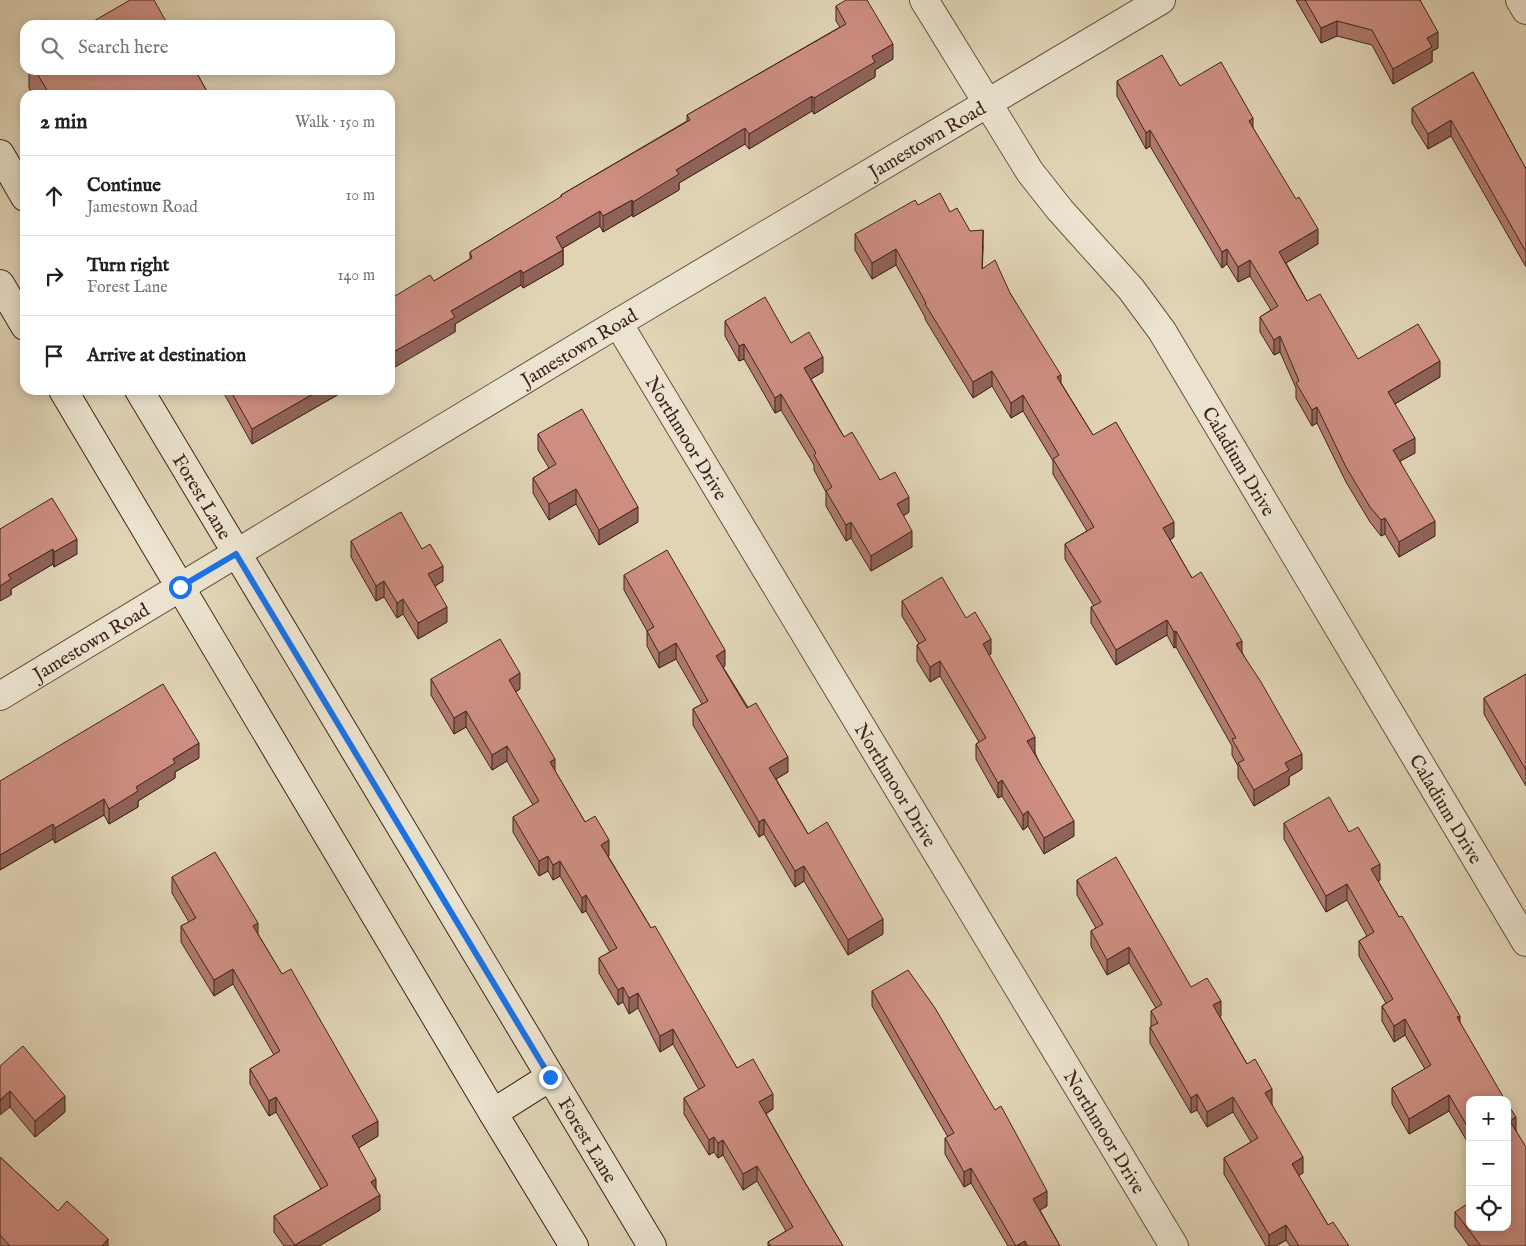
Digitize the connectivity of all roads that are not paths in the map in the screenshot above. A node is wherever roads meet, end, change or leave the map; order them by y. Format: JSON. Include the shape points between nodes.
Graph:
{"nodes":[{"id":1,"x":924,"y":0,"type":"edge"},
{"id":2,"x":1161,"y":0,"type":"edge"},
{"id":3,"x":1520,"y":0,"type":"edge"},
{"id":4,"x":1526,"y":10,"type":"edge"},
{"id":5,"x":987,"y":103,"type":"junction"},
{"id":6,"x":0,"y":154,"type":"edge"},
{"id":7,"x":20,"y":188,"type":"edge"},
{"id":8,"x":0,"y":284,"type":"edge"},
{"id":9,"x":20,"y":315,"type":"edge"},
{"id":10,"x":618,"y":323,"type":"junction"},
{"id":11,"x":66,"y":395,"type":"edge"},
{"id":12,"x":142,"y":395,"type":"edge"},
{"id":13,"x":236,"y":554,"type":"junction"},
{"id":14,"x":180,"y":587,"type":"junction"},
{"id":15,"x":0,"y":696,"type":"edge"},
{"id":16,"x":1526,"y":942,"type":"edge"},
{"id":17,"x":550,"y":1077,"type":"junction"},
{"id":18,"x":493,"y":1113,"type":"junction"},
{"id":19,"x":574,"y":1246,"type":"edge"},
{"id":20,"x":652,"y":1246,"type":"edge"},
{"id":21,"x":1174,"y":1246,"type":"edge"}],
"edges":[{"from":1,"to":5,"type":"street","name":"Caladium Drive"},
{"from":2,"to":5,"type":"street","name":"Jamestown Road"},
{"from":3,"to":4,"type":"street"},
{"from":5,"to":10,"type":"street","name":"Jamestown Road"},
{"from":5,"to":16,"type":"street","name":"Caladium Drive","via":[[1030,172],[1131,289],[1162,332]]},
{"from":6,"to":7,"type":"street"},
{"from":8,"to":9,"type":"street"},
{"from":10,"to":13,"type":"street","name":"Jamestown Road"},
{"from":10,"to":21,"type":"street","name":"Northmoor Drive"},
{"from":11,"to":14,"type":"street"},
{"from":12,"to":13,"type":"street","name":"Forest Lane"},
{"from":13,"to":14,"type":"street","name":"Jamestown Road"},
{"from":13,"to":17,"type":"street","name":"Forest Lane"},
{"from":14,"to":15,"type":"street","name":"Jamestown Road"},
{"from":14,"to":18,"type":"street"},
{"from":17,"to":18,"type":"street"},
{"from":17,"to":20,"type":"street","name":"Forest Lane"},
{"from":18,"to":19,"type":"street"}]}
